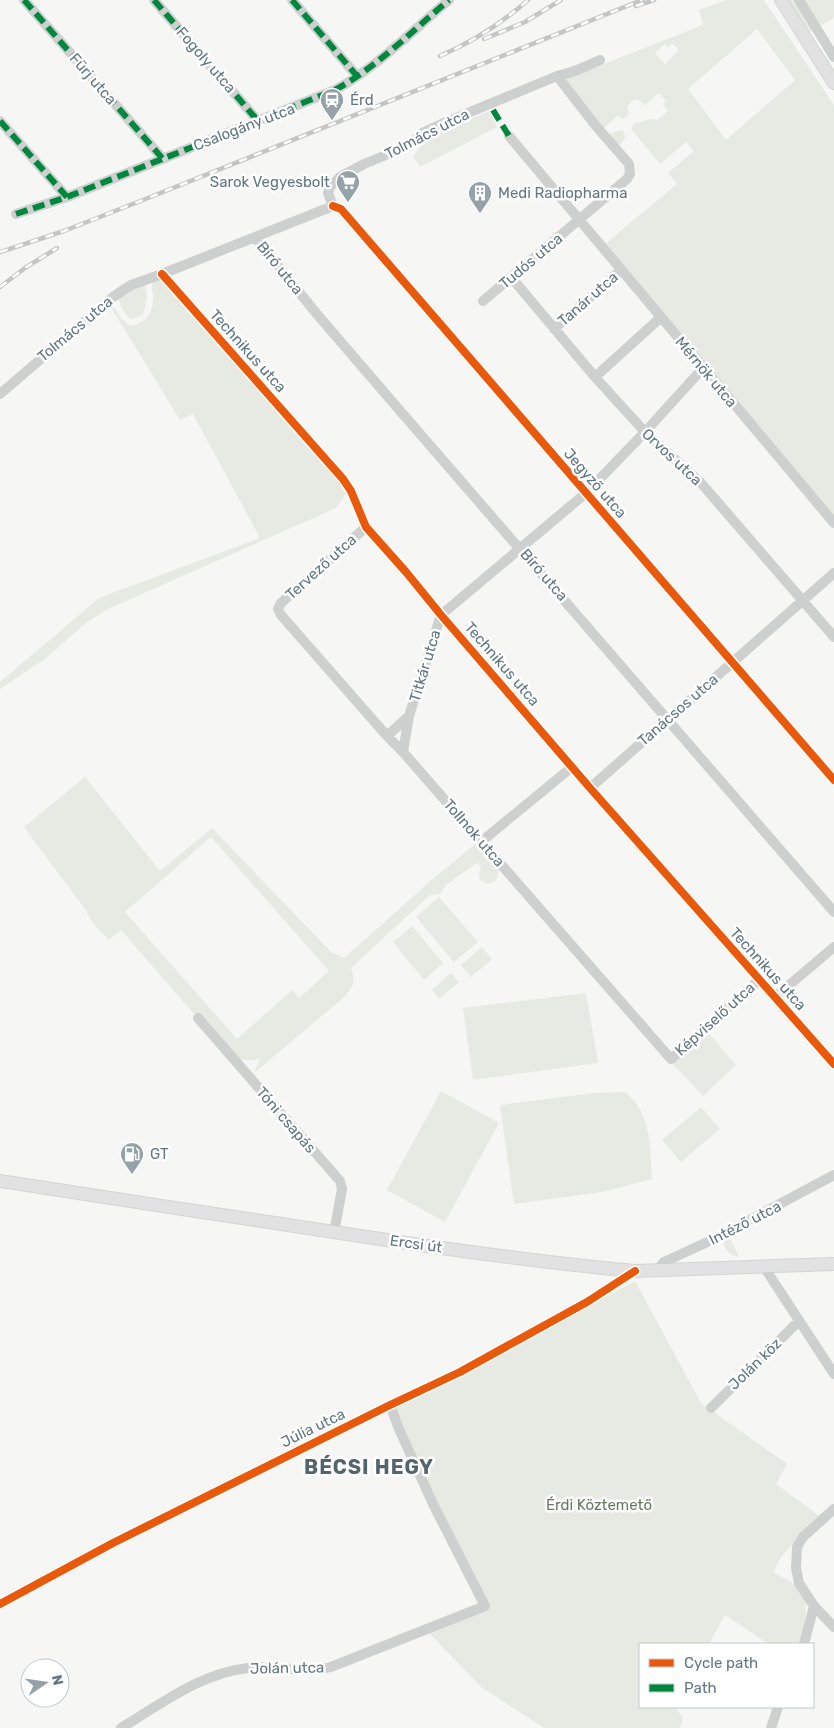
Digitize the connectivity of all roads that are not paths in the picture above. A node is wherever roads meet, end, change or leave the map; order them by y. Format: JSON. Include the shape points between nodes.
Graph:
{"nodes":[{"id":1,"x":24,"y":0,"type":"edge"},
{"id":2,"x":154,"y":0,"type":"edge"},
{"id":3,"x":292,"y":0,"type":"edge"},
{"id":4,"x":449,"y":0,"type":"edge"},
{"id":5,"x":781,"y":0,"type":"edge"},
{"id":6,"x":799,"y":0,"type":"edge"},
{"id":7,"x":834,"y":57,"type":"edge"},
{"id":8,"x":600,"y":60,"type":"dead end"},
{"id":9,"x":358,"y":76,"type":"junction"},
{"id":10,"x":557,"y":76,"type":"junction"},
{"id":11,"x":834,"y":82,"type":"edge"},
{"id":12,"x":0,"y":121,"type":"edge"},
{"id":13,"x":258,"y":121,"type":"junction"},
{"id":14,"x":508,"y":136,"type":"dead end"},
{"id":15,"x":163,"y":158,"type":"junction"},
{"id":16,"x":67,"y":197,"type":"junction"},
{"id":17,"x":333,"y":206,"type":"junction"},
{"id":18,"x":16,"y":214,"type":"dead end"},
{"id":19,"x":580,"y":220,"type":"junction"},
{"id":20,"x":255,"y":238,"type":"junction"},
{"id":21,"x":621,"y":270,"type":"junction"},
{"id":22,"x":162,"y":274,"type":"junction"},
{"id":23,"x":511,"y":277,"type":"junction"},
{"id":24,"x":483,"y":301,"type":"dead end"},
{"id":25,"x":660,"y":318,"type":"junction"},
{"id":26,"x":554,"y":329,"type":"junction"},
{"id":27,"x":703,"y":368,"type":"junction"},
{"id":28,"x":595,"y":377,"type":"junction"},
{"id":29,"x":0,"y":394,"type":"edge"},
{"id":30,"x":645,"y":432,"type":"junction"},
{"id":31,"x":586,"y":493,"type":"junction"},
{"id":32,"x":834,"y":523,"type":"edge"},
{"id":33,"x":366,"y":527,"type":"junction"},
{"id":34,"x":520,"y":548,"type":"junction"},
{"id":35,"x":834,"y":573,"type":"edge"},
{"id":36,"x":802,"y":600,"type":"junction"},
{"id":37,"x":278,"y":608,"type":"joint"},
{"id":38,"x":441,"y":615,"type":"junction"},
{"id":39,"x":834,"y":637,"type":"edge"},
{"id":40,"x":732,"y":663,"type":"junction"},
{"id":41,"x":409,"y":716,"type":"junction"},
{"id":42,"x":668,"y":720,"type":"junction"},
{"id":43,"x":387,"y":736,"type":"junction"},
{"id":44,"x":403,"y":752,"type":"junction"},
{"id":45,"x":572,"y":767,"type":"junction"},
{"id":46,"x":834,"y":780,"type":"edge"},
{"id":47,"x":590,"y":788,"type":"junction"},
{"id":48,"x":482,"y":841,"type":"junction"},
{"id":49,"x":834,"y":912,"type":"edge"},
{"id":50,"x":834,"y":947,"type":"edge"},
{"id":51,"x":759,"y":980,"type":"junction"},
{"id":52,"x":775,"y":997,"type":"junction"},
{"id":53,"x":198,"y":1018,"type":"dead end"},
{"id":54,"x":671,"y":1058,"type":"joint"},
{"id":55,"x":834,"y":1064,"type":"edge"},
{"id":56,"x":834,"y":1175,"type":"edge"},
{"id":57,"x":0,"y":1181,"type":"edge"},
{"id":58,"x":334,"y":1233,"type":"junction"},
{"id":59,"x":834,"y":1264,"type":"edge"},
{"id":60,"x":764,"y":1266,"type":"junction"},
{"id":61,"x":656,"y":1270,"type":"junction"},
{"id":62,"x":635,"y":1272,"type":"junction"},
{"id":63,"x":799,"y":1321,"type":"junction"},
{"id":64,"x":834,"y":1374,"type":"edge"},
{"id":65,"x":390,"y":1405,"type":"junction"},
{"id":66,"x":711,"y":1408,"type":"dead end"},
{"id":67,"x":834,"y":1509,"type":"edge"},
{"id":68,"x":0,"y":1604,"type":"edge"},
{"id":69,"x":814,"y":1606,"type":"junction"},
{"id":70,"x":834,"y":1627,"type":"edge"},
{"id":71,"x":804,"y":1643,"type":"edge"},
{"id":72,"x":778,"y":1708,"type":"edge"},
{"id":73,"x":121,"y":1728,"type":"edge"},
{"id":74,"x":771,"y":1728,"type":"edge"}],
"edges":[{"from":1,"to":15,"type":"street","name":"Fürj utca"},
{"from":2,"to":13,"type":"street","name":"Fogoly utca"},
{"from":3,"to":9,"type":"street"},
{"from":4,"to":9,"type":"street","name":"Csalogány utca"},
{"from":5,"to":11,"type":"main road"},
{"from":6,"to":7,"type":"street"},
{"from":8,"to":10,"type":"street","name":"Tolmács utca","via":[[570,74]]},
{"from":9,"to":13,"type":"street","name":"Csalogány utca","via":[[323,96]]},
{"from":10,"to":17,"type":"street","name":"Tolmács utca","via":[[422,133],[410,145],[340,177],[328,192]]},
{"from":10,"to":19,"type":"street","via":[[631,169],[627,179]]},
{"from":12,"to":16,"type":"street"},
{"from":13,"to":15,"type":"street","name":"Csalogány utca"},
{"from":14,"to":19,"type":"street","name":"Mérnök utca"},
{"from":15,"to":16,"type":"street","name":"Csalogány utca"},
{"from":16,"to":18,"type":"street","name":"Csalogány utca"},
{"from":17,"to":20,"type":"street","name":"Tolmács utca"},
{"from":17,"to":31,"type":"street","name":"Jegyző utca","via":[[341,209]]},
{"from":19,"to":21,"type":"street","name":"Mérnök utca"},
{"from":19,"to":23,"type":"street","name":"Tudós utca"},
{"from":20,"to":22,"type":"street","name":"Tolmács utca"},
{"from":20,"to":34,"type":"street","name":"Bíró utca","via":[[328,328]]},
{"from":21,"to":25,"type":"street","name":"Mérnök utca"},
{"from":21,"to":26,"type":"street","name":"Tanár utca"},
{"from":22,"to":29,"type":"street","name":"Tolmács utca","via":[[122,290]]},
{"from":22,"to":33,"type":"street","name":"Technikus utca","via":[[343,479]]},
{"from":23,"to":24,"type":"street","name":"Tudós utca"},
{"from":23,"to":26,"type":"street","name":"Orvos utca"},
{"from":25,"to":27,"type":"street","name":"Mérnök utca"},
{"from":25,"to":28,"type":"street"},
{"from":26,"to":28,"type":"street","name":"Orvos utca"},
{"from":27,"to":30,"type":"street","name":"Titkár utca"},
{"from":27,"to":32,"type":"street","name":"Mérnök utca"},
{"from":28,"to":30,"type":"street","name":"Orvos utca"},
{"from":30,"to":31,"type":"street","name":"Titkár utca"},
{"from":30,"to":36,"type":"street","name":"Orvos utca","via":[[701,483]]},
{"from":31,"to":34,"type":"street","name":"Titkár utca"},
{"from":31,"to":40,"type":"street","name":"Jegyző utca"},
{"from":33,"to":37,"type":"street","name":"Tervező utca"},
{"from":33,"to":38,"type":"street","name":"Technikus utca"},
{"from":34,"to":38,"type":"street","name":"Titkár utca"},
{"from":34,"to":42,"type":"street","name":"Bíró utca"},
{"from":35,"to":36,"type":"street","name":"Tanácsos utca"},
{"from":36,"to":39,"type":"street","name":"Orvos utca"},
{"from":36,"to":40,"type":"street","name":"Tanácsos utca"},
{"from":37,"to":43,"type":"street","name":"Tollnok utca"},
{"from":38,"to":41,"type":"street","name":"Titkár utca"},
{"from":38,"to":45,"type":"street","name":"Technikus utca"},
{"from":40,"to":42,"type":"street","name":"Tanácsos utca"},
{"from":40,"to":46,"type":"street","name":"Jegyző utca"},
{"from":41,"to":43,"type":"street","name":"Titkár utca"},
{"from":41,"to":44,"type":"street","name":"Titkár utca"},
{"from":42,"to":47,"type":"street","name":"Tanácsos utca"},
{"from":42,"to":49,"type":"street","name":"Bíró utca"},
{"from":43,"to":44,"type":"street","name":"Tollnok utca"},
{"from":44,"to":48,"type":"street","name":"Tollnok utca"},
{"from":45,"to":47,"type":"street","name":"Technikus utca"},
{"from":45,"to":48,"type":"street"},
{"from":47,"to":51,"type":"street","name":"Technikus utca"},
{"from":48,"to":54,"type":"street","name":"Tollnok utca"},
{"from":50,"to":52,"type":"street","name":"Képviselő utca"},
{"from":51,"to":52,"type":"street","name":"Technikus utca"},
{"from":51,"to":54,"type":"street","name":"Képviselő utca"},
{"from":52,"to":55,"type":"street","name":"Technikus utca"},
{"from":53,"to":58,"type":"street","name":"Tóni csapás","via":[[340,1181],[342,1188]]},
{"from":56,"to":61,"type":"street","name":"Intéző utca","via":[[716,1238],[669,1259]]},
{"from":57,"to":58,"type":"main road","name":"Ercsi út"},
{"from":58,"to":62,"type":"main road","name":"Ercsi út"},
{"from":59,"to":60,"type":"main road","name":"Ercsi út"},
{"from":60,"to":61,"type":"main road","name":"Ercsi út"},
{"from":60,"to":63,"type":"street"},
{"from":61,"to":62,"type":"main road","name":"Ercsi út"},
{"from":62,"to":65,"type":"street","name":"Júlia utca","via":[[518,1341]]},
{"from":63,"to":64,"type":"street"},
{"from":63,"to":66,"type":"street","name":"Jolán köz"},
{"from":65,"to":68,"type":"street","name":"Júlia utca","via":[[113,1543]]},
{"from":65,"to":73,"type":"street","name":"Jolán utca","via":[[433,1504],[486,1606],[331,1667],[308,1670],[249,1668],[220,1674],[194,1685]]},
{"from":67,"to":69,"type":"street","via":[[803,1537],[797,1547],[799,1583]]},
{"from":69,"to":70,"type":"street"},
{"from":69,"to":71,"type":"street"},
{"from":72,"to":74,"type":"street"}]}
